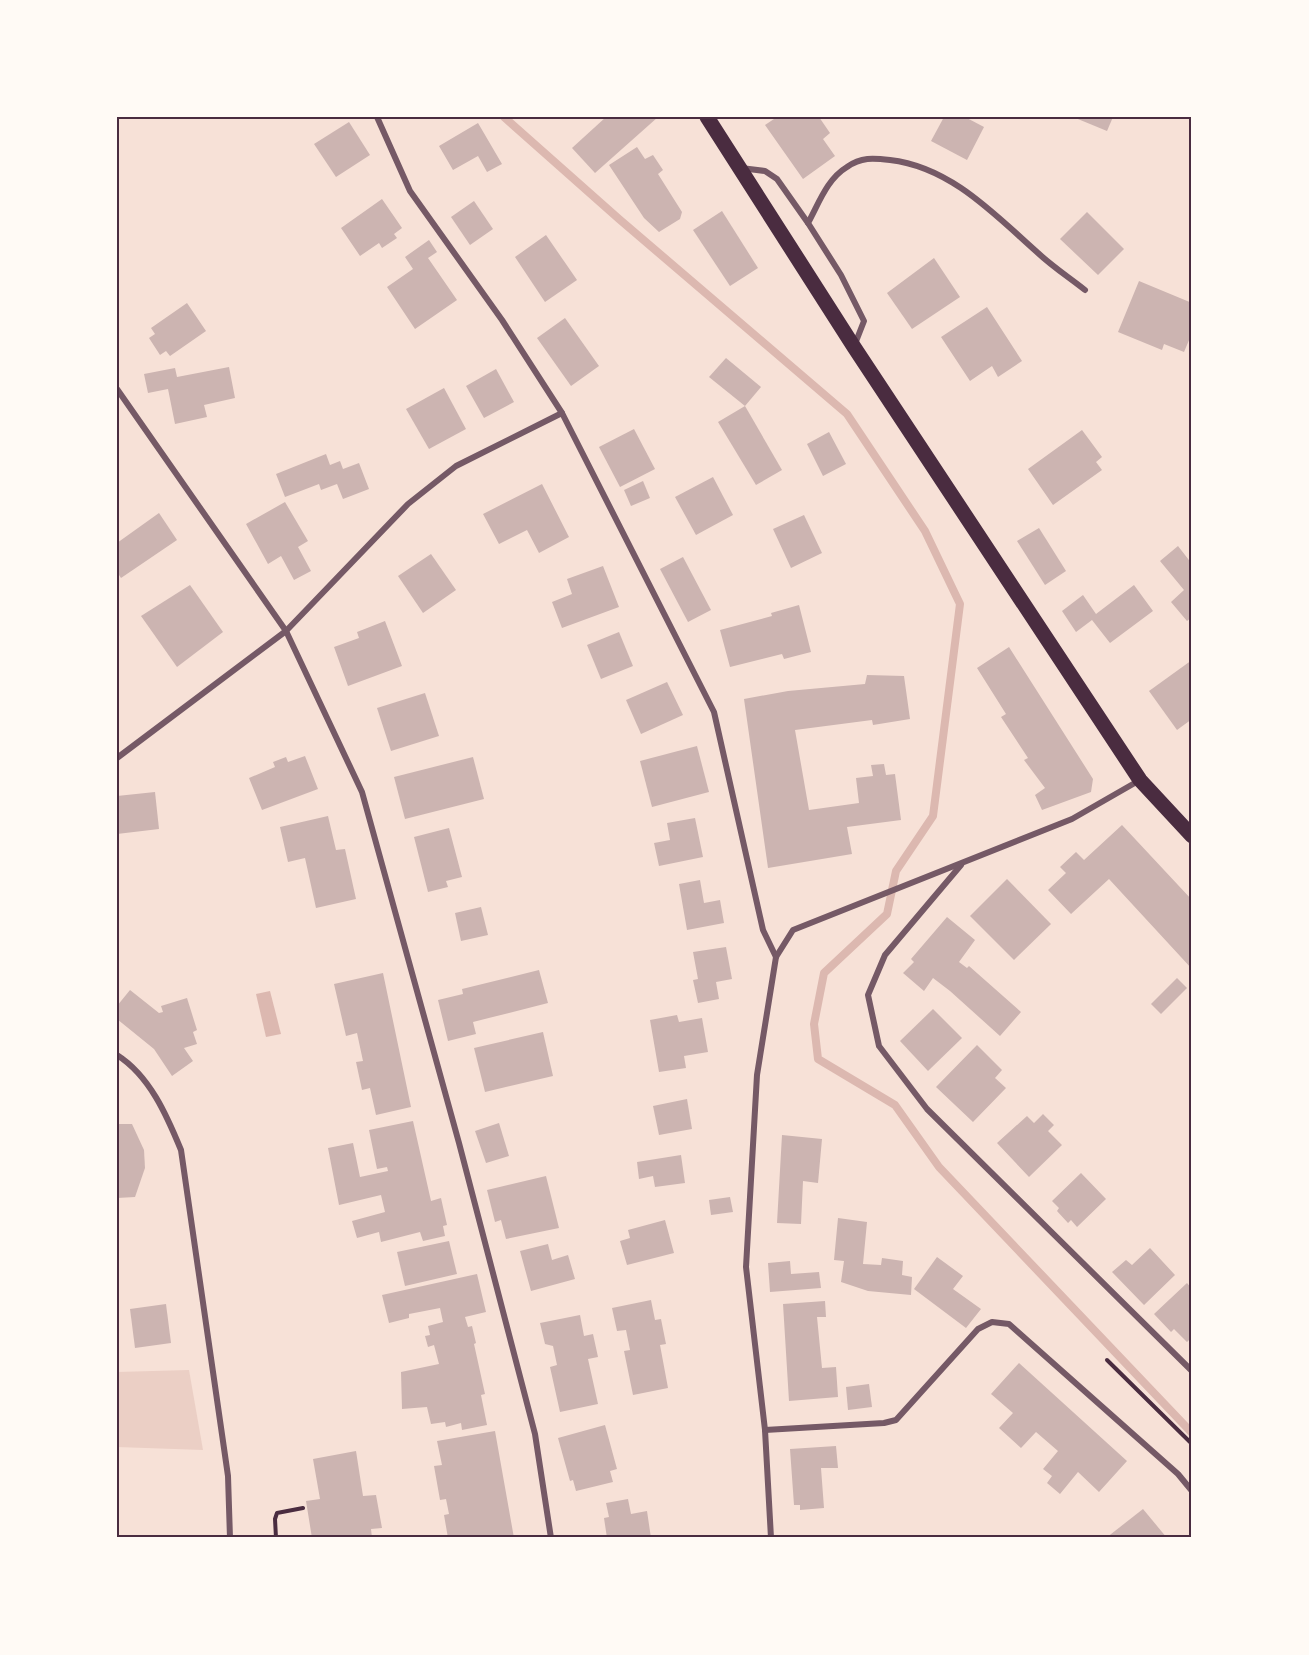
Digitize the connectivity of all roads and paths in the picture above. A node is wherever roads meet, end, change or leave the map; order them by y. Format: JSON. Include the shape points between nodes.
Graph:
{"nodes":[{"id":1,"x":377,"y":117,"type":"edge"},
{"id":2,"x":707,"y":117,"type":"edge"},
{"id":3,"x":738,"y":167,"type":"junction"},
{"id":4,"x":808,"y":223,"type":"junction"},
{"id":5,"x":1085,"y":290,"type":"dead end"},
{"id":6,"x":854,"y":347,"type":"junction"},
{"id":7,"x":117,"y":389,"type":"edge"},
{"id":8,"x":562,"y":412,"type":"junction"},
{"id":9,"x":286,"y":632,"type":"junction"},
{"id":10,"x":117,"y":758,"type":"edge"},
{"id":11,"x":1140,"y":780,"type":"junction"},
{"id":12,"x":1192,"y":836,"type":"edge"},
{"id":13,"x":961,"y":864,"type":"junction"},
{"id":14,"x":776,"y":957,"type":"junction"},
{"id":15,"x":117,"y":1055,"type":"edge"},
{"id":16,"x":1107,"y":1360,"type":"dead end"},
{"id":17,"x":1192,"y":1371,"type":"edge"},
{"id":18,"x":765,"y":1430,"type":"junction"},
{"id":19,"x":1192,"y":1444,"type":"edge"},
{"id":20,"x":1192,"y":1491,"type":"edge"},
{"id":21,"x":303,"y":1508,"type":"dead end"},
{"id":22,"x":230,"y":1538,"type":"edge"},
{"id":23,"x":276,"y":1538,"type":"edge"},
{"id":24,"x":551,"y":1538,"type":"edge"},
{"id":25,"x":771,"y":1538,"type":"edge"}],
"edges":[{"from":1,"to":8,"type":"street","via":[[410,191]]},
{"from":2,"to":3,"type":"main road"},
{"from":3,"to":4,"type":"street","via":[[765,171],[777,179]]},
{"from":3,"to":6,"type":"main road"},
{"from":4,"to":5,"type":"street","via":[[831,181],[846,167],[866,157],[910,162],[942,176],[991,209]]},
{"from":4,"to":6,"type":"street","via":[[864,321]]},
{"from":6,"to":11,"type":"main road"},
{"from":7,"to":9,"type":"street"},
{"from":8,"to":9,"type":"street","via":[[456,466],[408,504]]},
{"from":8,"to":14,"type":"street","via":[[714,712],[763,930]]},
{"from":9,"to":10,"type":"street"},
{"from":9,"to":24,"type":"street","via":[[362,792],[535,1434]]},
{"from":11,"to":12,"type":"main road"},
{"from":11,"to":13,"type":"street","via":[[1072,819]]},
{"from":13,"to":14,"type":"street","via":[[793,930]]},
{"from":13,"to":17,"type":"street","via":[[885,956],[868,995],[879,1046],[927,1109]]},
{"from":14,"to":18,"type":"street","via":[[758,1075],[746,1267]]},
{"from":15,"to":22,"type":"street","via":[[156,1097],[181,1150],[228,1476]]},
{"from":16,"to":19,"type":"path"},
{"from":18,"to":20,"type":"street","via":[[884,1424],[896,1420],[978,1329],[992,1322],[1009,1324],[1178,1474]]},
{"from":18,"to":25,"type":"street"},
{"from":21,"to":23,"type":"path","via":[[277,1513]]}]}
